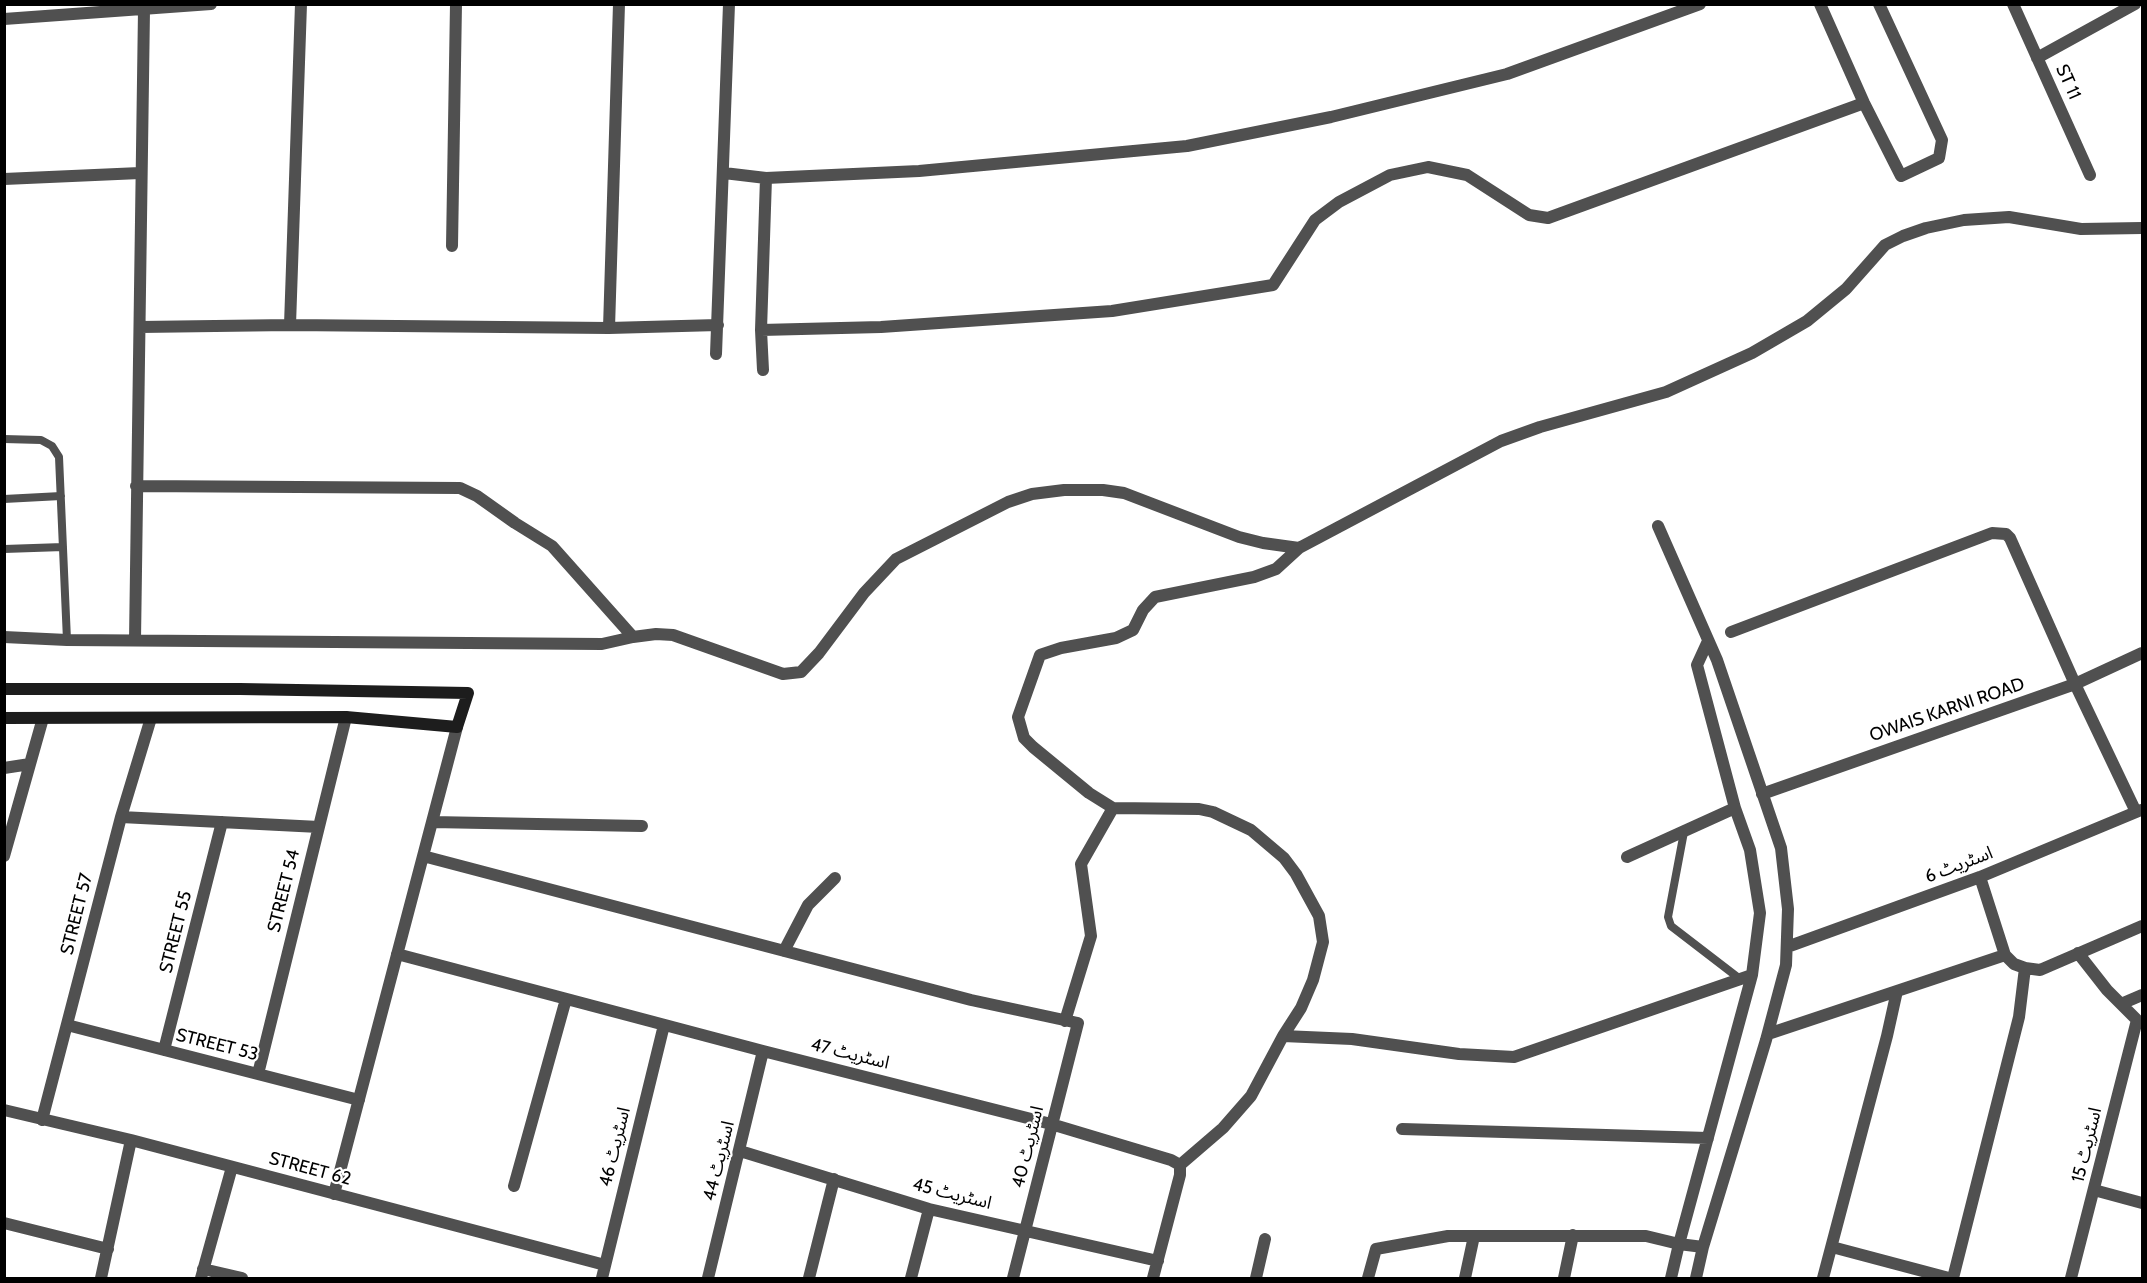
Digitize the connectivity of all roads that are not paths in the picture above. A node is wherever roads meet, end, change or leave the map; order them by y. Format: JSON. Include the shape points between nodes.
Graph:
{"nodes":[{"id":1,"x":211,"y":4,"type":"edge"},
{"id":2,"x":301,"y":4,"type":"edge"},
{"id":3,"x":456,"y":4,"type":"edge"},
{"id":4,"x":619,"y":4,"type":"edge"},
{"id":5,"x":729,"y":4,"type":"edge"},
{"id":6,"x":1700,"y":4,"type":"edge"},
{"id":7,"x":1820,"y":4,"type":"edge"},
{"id":8,"x":1879,"y":4,"type":"edge"},
{"id":9,"x":2013,"y":4,"type":"edge"},
{"id":10,"x":2135,"y":4,"type":"edge"},
{"id":11,"x":144,"y":10,"type":"junction"},
{"id":12,"x":4,"y":19,"type":"edge"},
{"id":13,"x":2037,"y":58,"type":"junction"},
{"id":14,"x":1864,"y":103,"type":"junction"},
{"id":15,"x":140,"y":173,"type":"junction"},
{"id":16,"x":724,"y":173,"type":"junction"},
{"id":17,"x":2090,"y":175,"type":"dead end"},
{"id":18,"x":766,"y":178,"type":"junction"},
{"id":19,"x":4,"y":179,"type":"edge"},
{"id":20,"x":2142,"y":228,"type":"edge"},
{"id":21,"x":452,"y":246,"type":"dead end"},
{"id":22,"x":290,"y":325,"type":"junction"},
{"id":23,"x":718,"y":325,"type":"junction"},
{"id":24,"x":140,"y":327,"type":"junction"},
{"id":25,"x":609,"y":328,"type":"junction"},
{"id":26,"x":761,"y":330,"type":"junction"},
{"id":27,"x":716,"y":354,"type":"dead end"},
{"id":28,"x":763,"y":370,"type":"dead end"},
{"id":29,"x":4,"y":439,"type":"edge"},
{"id":30,"x":136,"y":486,"type":"junction"},
{"id":31,"x":61,"y":496,"type":"junction"},
{"id":32,"x":4,"y":499,"type":"edge"},
{"id":33,"x":1658,"y":526,"type":"dead end"},
{"id":34,"x":63,"y":547,"type":"junction"},
{"id":35,"x":1299,"y":548,"type":"junction"},
{"id":36,"x":4,"y":549,"type":"edge"},
{"id":37,"x":1731,"y":632,"type":"dead end"},
{"id":38,"x":633,"y":637,"type":"junction"},
{"id":39,"x":4,"y":638,"type":"edge"},
{"id":40,"x":67,"y":640,"type":"junction"},
{"id":41,"x":135,"y":640,"type":"junction"},
{"id":42,"x":1708,"y":641,"type":"junction"},
{"id":43,"x":2142,"y":653,"type":"edge"},
{"id":44,"x":2075,"y":684,"type":"junction"},
{"id":45,"x":4,"y":689,"type":"edge"},
{"id":46,"x":346,"y":717,"type":"junction"},
{"id":47,"x":4,"y":718,"type":"edge"},
{"id":48,"x":43,"y":718,"type":"junction"},
{"id":49,"x":151,"y":718,"type":"junction"},
{"id":50,"x":457,"y":727,"type":"junction"},
{"id":51,"x":30,"y":764,"type":"junction"},
{"id":52,"x":4,"y":768,"type":"edge"},
{"id":53,"x":1762,"y":794,"type":"junction"},
{"id":54,"x":1113,"y":808,"type":"junction"},
{"id":55,"x":1735,"y":808,"type":"junction"},
{"id":56,"x":2139,"y":811,"type":"edge"},
{"id":57,"x":121,"y":817,"type":"junction"},
{"id":58,"x":9,"y":821,"type":"edge"},
{"id":59,"x":222,"y":822,"type":"junction"},
{"id":60,"x":432,"y":822,"type":"junction"},
{"id":61,"x":642,"y":826,"type":"dead end"},
{"id":62,"x":319,"y":827,"type":"junction"},
{"id":63,"x":1684,"y":832,"type":"junction"},
{"id":64,"x":4,"y":856,"type":"edge"},
{"id":65,"x":423,"y":856,"type":"junction"},
{"id":66,"x":1627,"y":858,"type":"dead end"},
{"id":67,"x":1980,"y":877,"type":"junction"},
{"id":68,"x":835,"y":878,"type":"dead end"},
{"id":69,"x":2142,"y":926,"type":"edge"},
{"id":70,"x":1787,"y":947,"type":"junction"},
{"id":71,"x":784,"y":951,"type":"junction"},
{"id":72,"x":2078,"y":953,"type":"junction"},
{"id":73,"x":397,"y":954,"type":"junction"},
{"id":74,"x":2005,"y":955,"type":"junction"},
{"id":75,"x":2025,"y":968,"type":"junction"},
{"id":76,"x":1752,"y":975,"type":"junction"},
{"id":77,"x":1740,"y":979,"type":"junction"},
{"id":78,"x":1897,"y":991,"type":"junction"},
{"id":79,"x":2142,"y":995,"type":"edge"},
{"id":80,"x":566,"y":999,"type":"junction"},
{"id":81,"x":2121,"y":1004,"type":"junction"},
{"id":82,"x":1065,"y":1021,"type":"junction"},
{"id":83,"x":67,"y":1025,"type":"junction"},
{"id":84,"x":664,"y":1025,"type":"junction"},
{"id":85,"x":1768,"y":1034,"type":"junction"},
{"id":86,"x":1283,"y":1036,"type":"junction"},
{"id":87,"x":164,"y":1050,"type":"junction"},
{"id":88,"x":763,"y":1051,"type":"junction"},
{"id":89,"x":258,"y":1074,"type":"junction"},
{"id":90,"x":359,"y":1100,"type":"junction"},
{"id":91,"x":4,"y":1110,"type":"edge"},
{"id":92,"x":42,"y":1120,"type":"junction"},
{"id":93,"x":1052,"y":1124,"type":"junction"},
{"id":94,"x":1402,"y":1129,"type":"dead end"},
{"id":95,"x":1708,"y":1138,"type":"junction"},
{"id":96,"x":131,"y":1140,"type":"junction"},
{"id":97,"x":740,"y":1151,"type":"junction"},
{"id":98,"x":1180,"y":1165,"type":"junction"},
{"id":99,"x":232,"y":1167,"type":"junction"},
{"id":100,"x":834,"y":1179,"type":"junction"},
{"id":101,"x":514,"y":1185,"type":"dead end"},
{"id":102,"x":2094,"y":1190,"type":"junction"},
{"id":103,"x":334,"y":1194,"type":"junction"},
{"id":104,"x":2142,"y":1203,"type":"edge"},
{"id":105,"x":929,"y":1209,"type":"junction"},
{"id":106,"x":4,"y":1223,"type":"edge"},
{"id":107,"x":1026,"y":1231,"type":"junction"},
{"id":108,"x":1573,"y":1235,"type":"junction"},
{"id":109,"x":1474,"y":1236,"type":"junction"},
{"id":110,"x":1265,"y":1239,"type":"dead end"},
{"id":111,"x":1679,"y":1244,"type":"junction"},
{"id":112,"x":1704,"y":1247,"type":"junction"},
{"id":113,"x":1832,"y":1247,"type":"junction"},
{"id":114,"x":108,"y":1249,"type":"junction"},
{"id":115,"x":1158,"y":1261,"type":"junction"},
{"id":116,"x":605,"y":1265,"type":"junction"},
{"id":117,"x":202,"y":1274,"type":"edge"},
{"id":118,"x":101,"y":1278,"type":"edge"},
{"id":119,"x":242,"y":1278,"type":"edge"},
{"id":120,"x":602,"y":1278,"type":"edge"},
{"id":121,"x":708,"y":1278,"type":"edge"},
{"id":122,"x":808,"y":1278,"type":"edge"},
{"id":123,"x":911,"y":1278,"type":"edge"},
{"id":124,"x":1013,"y":1278,"type":"edge"},
{"id":125,"x":1154,"y":1278,"type":"edge"},
{"id":126,"x":1256,"y":1278,"type":"edge"},
{"id":127,"x":1368,"y":1278,"type":"edge"},
{"id":128,"x":1465,"y":1278,"type":"edge"},
{"id":129,"x":1564,"y":1278,"type":"edge"},
{"id":130,"x":1671,"y":1278,"type":"edge"},
{"id":131,"x":1696,"y":1278,"type":"edge"},
{"id":132,"x":1823,"y":1278,"type":"edge"},
{"id":133,"x":1951,"y":1278,"type":"edge"},
{"id":134,"x":2071,"y":1278,"type":"edge"}],
"edges":[{"from":1,"to":11,"type":"street"},
{"from":2,"to":22,"type":"street"},
{"from":3,"to":21,"type":"street"},
{"from":4,"to":25,"type":"street"},
{"from":5,"to":16,"type":"street"},
{"from":6,"to":18,"type":"street","via":[[1506,74],[1331,117],[1187,146],[919,171]]},
{"from":7,"to":14,"type":"street"},
{"from":8,"to":14,"type":"street","via":[[1942,140],[1939,158],[1901,176]]},
{"from":9,"to":13,"type":"street","name":"ST 11"},
{"from":10,"to":13,"type":"street"},
{"from":11,"to":12,"type":"street"},
{"from":11,"to":15,"type":"street"},
{"from":13,"to":17,"type":"street","name":"ST 11"},
{"from":14,"to":26,"type":"street","via":[[1548,218],[1529,215],[1467,175],[1428,167],[1390,175],[1339,202],[1315,220],[1273,285],[1113,310],[881,327]]},
{"from":15,"to":19,"type":"street"},
{"from":15,"to":24,"type":"street"},
{"from":16,"to":18,"type":"street"},
{"from":16,"to":23,"type":"street"},
{"from":18,"to":26,"type":"street"},
{"from":20,"to":35,"type":"street","via":[[2081,229],[2009,217],[1964,220],[1903,236],[1885,245],[1846,289],[1807,321],[1752,353],[1666,392],[1501,441]]},
{"from":22,"to":24,"type":"street"},
{"from":22,"to":25,"type":"street"},
{"from":23,"to":25,"type":"street"},
{"from":23,"to":27,"type":"street"},
{"from":24,"to":30,"type":"street"},
{"from":26,"to":28,"type":"street"},
{"from":29,"to":31,"type":"lane","via":[[41,440],[52,446],[59,458]]},
{"from":30,"to":38,"type":"street","via":[[460,488],[552,546]]},
{"from":30,"to":41,"type":"street"},
{"from":31,"to":32,"type":"lane"},
{"from":31,"to":34,"type":"lane"},
{"from":33,"to":42,"type":"street"},
{"from":34,"to":36,"type":"lane"},
{"from":34,"to":40,"type":"lane"},
{"from":35,"to":38,"type":"street","via":[[1239,537],[1124,493],[1064,490],[1032,494],[1008,502],[896,559],[801,672],[783,674],[673,635]]},
{"from":35,"to":54,"type":"street","via":[[1276,569],[1254,577],[1155,597],[1133,630],[1116,638],[1040,655],[1018,717],[1024,738],[1089,793]]},
{"from":37,"to":44,"type":"street","via":[[1992,533],[2006,534]]},
{"from":38,"to":41,"type":"street","via":[[602,644]]},
{"from":39,"to":40,"type":"street"},
{"from":40,"to":41,"type":"street"},
{"from":42,"to":53,"type":"street"},
{"from":42,"to":55,"type":"street","via":[[1697,664]]},
{"from":43,"to":44,"type":"street","name":"OWAIS KARNI ROAD"},
{"from":44,"to":53,"type":"street","name":"OWAIS KARNI ROAD"},
{"from":44,"to":56,"type":"street"},
{"from":45,"to":50,"type":"street","via":[[468,693]]},
{"from":46,"to":49,"type":"street"},
{"from":46,"to":50,"type":"street"},
{"from":46,"to":62,"type":"street","name":"STREET 54"},
{"from":47,"to":48,"type":"street"},
{"from":48,"to":49,"type":"street"},
{"from":48,"to":51,"type":"street"},
{"from":49,"to":57,"type":"street","name":"STREET 57"},
{"from":50,"to":60,"type":"street"},
{"from":51,"to":52,"type":"street"},
{"from":51,"to":58,"type":"street"},
{"from":53,"to":70,"type":"street","via":[[1781,848],[1788,909]]},
{"from":54,"to":82,"type":"street","via":[[1081,864],[1091,936]]},
{"from":54,"to":86,"type":"street","via":[[1213,812],[1251,830],[1284,858],[1296,874],[1319,916],[1323,942],[1308,994]]},
{"from":55,"to":63,"type":"street"},
{"from":55,"to":76,"type":"street","via":[[1750,850],[1760,913]]},
{"from":56,"to":67,"type":"street","name":"اسٹریٹ 6"},
{"from":57,"to":59,"type":"street"},
{"from":57,"to":83,"type":"street","name":"STREET 57"},
{"from":58,"to":64,"type":"street"},
{"from":59,"to":62,"type":"street"},
{"from":59,"to":87,"type":"street","name":"STREET 55"},
{"from":60,"to":61,"type":"street"},
{"from":60,"to":65,"type":"street"},
{"from":62,"to":89,"type":"street","name":"STREET 54"},
{"from":63,"to":66,"type":"street"},
{"from":63,"to":77,"type":"lane","via":[[1668,917],[1671,926]]},
{"from":65,"to":71,"type":"street"},
{"from":65,"to":73,"type":"street"},
{"from":67,"to":70,"type":"street","name":"اسٹریٹ 6"},
{"from":67,"to":74,"type":"street"},
{"from":68,"to":71,"type":"street","via":[[808,906]]},
{"from":69,"to":72,"type":"street"},
{"from":70,"to":85,"type":"street"},
{"from":71,"to":82,"type":"street"},
{"from":72,"to":75,"type":"street","via":[[2040,970]]},
{"from":72,"to":81,"type":"street"},
{"from":73,"to":80,"type":"street","name":"اسٹریٹ 47"},
{"from":73,"to":90,"type":"street"},
{"from":74,"to":75,"type":"street"},
{"from":74,"to":78,"type":"street"},
{"from":75,"to":133,"type":"street","via":[[2019,1017]]},
{"from":76,"to":77,"type":"street"},
{"from":76,"to":95,"type":"street"},
{"from":77,"to":86,"type":"street","via":[[1514,1057],[1459,1054],[1352,1039]]},
{"from":78,"to":85,"type":"street"},
{"from":78,"to":113,"type":"street"},
{"from":79,"to":81,"type":"street"},
{"from":80,"to":84,"type":"street","name":"اسٹریٹ 47"},
{"from":80,"to":101,"type":"street"},
{"from":81,"to":102,"type":"street","name":"اسٹریٹ 15","via":[[2138,1020]]},
{"from":82,"to":93,"type":"street","name":"اسٹریٹ 40","via":[[1078,1023]]},
{"from":83,"to":87,"type":"street","name":"STREET 53"},
{"from":83,"to":92,"type":"street","name":"STREET 57"},
{"from":84,"to":88,"type":"street","name":"اسٹریٹ 47"},
{"from":84,"to":116,"type":"street","name":"اسٹریٹ 46"},
{"from":85,"to":112,"type":"street"},
{"from":86,"to":98,"type":"street","via":[[1251,1096],[1223,1128]]},
{"from":87,"to":89,"type":"street","name":"STREET 53"},
{"from":88,"to":93,"type":"street","name":"اسٹریٹ 47"},
{"from":88,"to":97,"type":"street","name":"اسٹریٹ 44"},
{"from":89,"to":90,"type":"street","name":"STREET 53"},
{"from":90,"to":103,"type":"street"},
{"from":91,"to":92,"type":"street","name":"STREET 62"},
{"from":92,"to":96,"type":"street","name":"STREET 62"},
{"from":93,"to":98,"type":"street","name":"اسٹریٹ 47"},
{"from":93,"to":107,"type":"street","name":"اسٹریٹ 40"},
{"from":94,"to":95,"type":"street"},
{"from":95,"to":111,"type":"street"},
{"from":96,"to":99,"type":"street","name":"STREET 62"},
{"from":96,"to":114,"type":"street"},
{"from":97,"to":100,"type":"street","name":"اسٹریٹ 45"},
{"from":97,"to":121,"type":"street","name":"اسٹریٹ 44"},
{"from":98,"to":115,"type":"street"},
{"from":99,"to":103,"type":"street","name":"STREET 62"},
{"from":99,"to":117,"type":"street"},
{"from":100,"to":105,"type":"street","name":"اسٹریٹ 45"},
{"from":100,"to":122,"type":"street"},
{"from":102,"to":104,"type":"street"},
{"from":102,"to":134,"type":"street","name":"اسٹریٹ 15"},
{"from":103,"to":116,"type":"street","name":"STREET 62"},
{"from":105,"to":107,"type":"street","name":"اسٹریٹ 45"},
{"from":105,"to":123,"type":"street"},
{"from":106,"to":114,"type":"street"},
{"from":107,"to":115,"type":"street","name":"اسٹریٹ 45"},
{"from":107,"to":124,"type":"street","name":"اسٹریٹ 40"},
{"from":108,"to":109,"type":"street"},
{"from":108,"to":111,"type":"street","via":[[1646,1236]]},
{"from":108,"to":129,"type":"street"},
{"from":109,"to":127,"type":"street","via":[[1448,1236],[1376,1249]]},
{"from":109,"to":128,"type":"street"},
{"from":110,"to":126,"type":"street"},
{"from":111,"to":112,"type":"street"},
{"from":111,"to":130,"type":"street"},
{"from":112,"to":131,"type":"street"},
{"from":113,"to":132,"type":"street"},
{"from":113,"to":133,"type":"street"},
{"from":114,"to":118,"type":"street"},
{"from":115,"to":125,"type":"street"},
{"from":116,"to":120,"type":"street","name":"اسٹریٹ 46"},
{"from":117,"to":119,"type":"street"}]}
